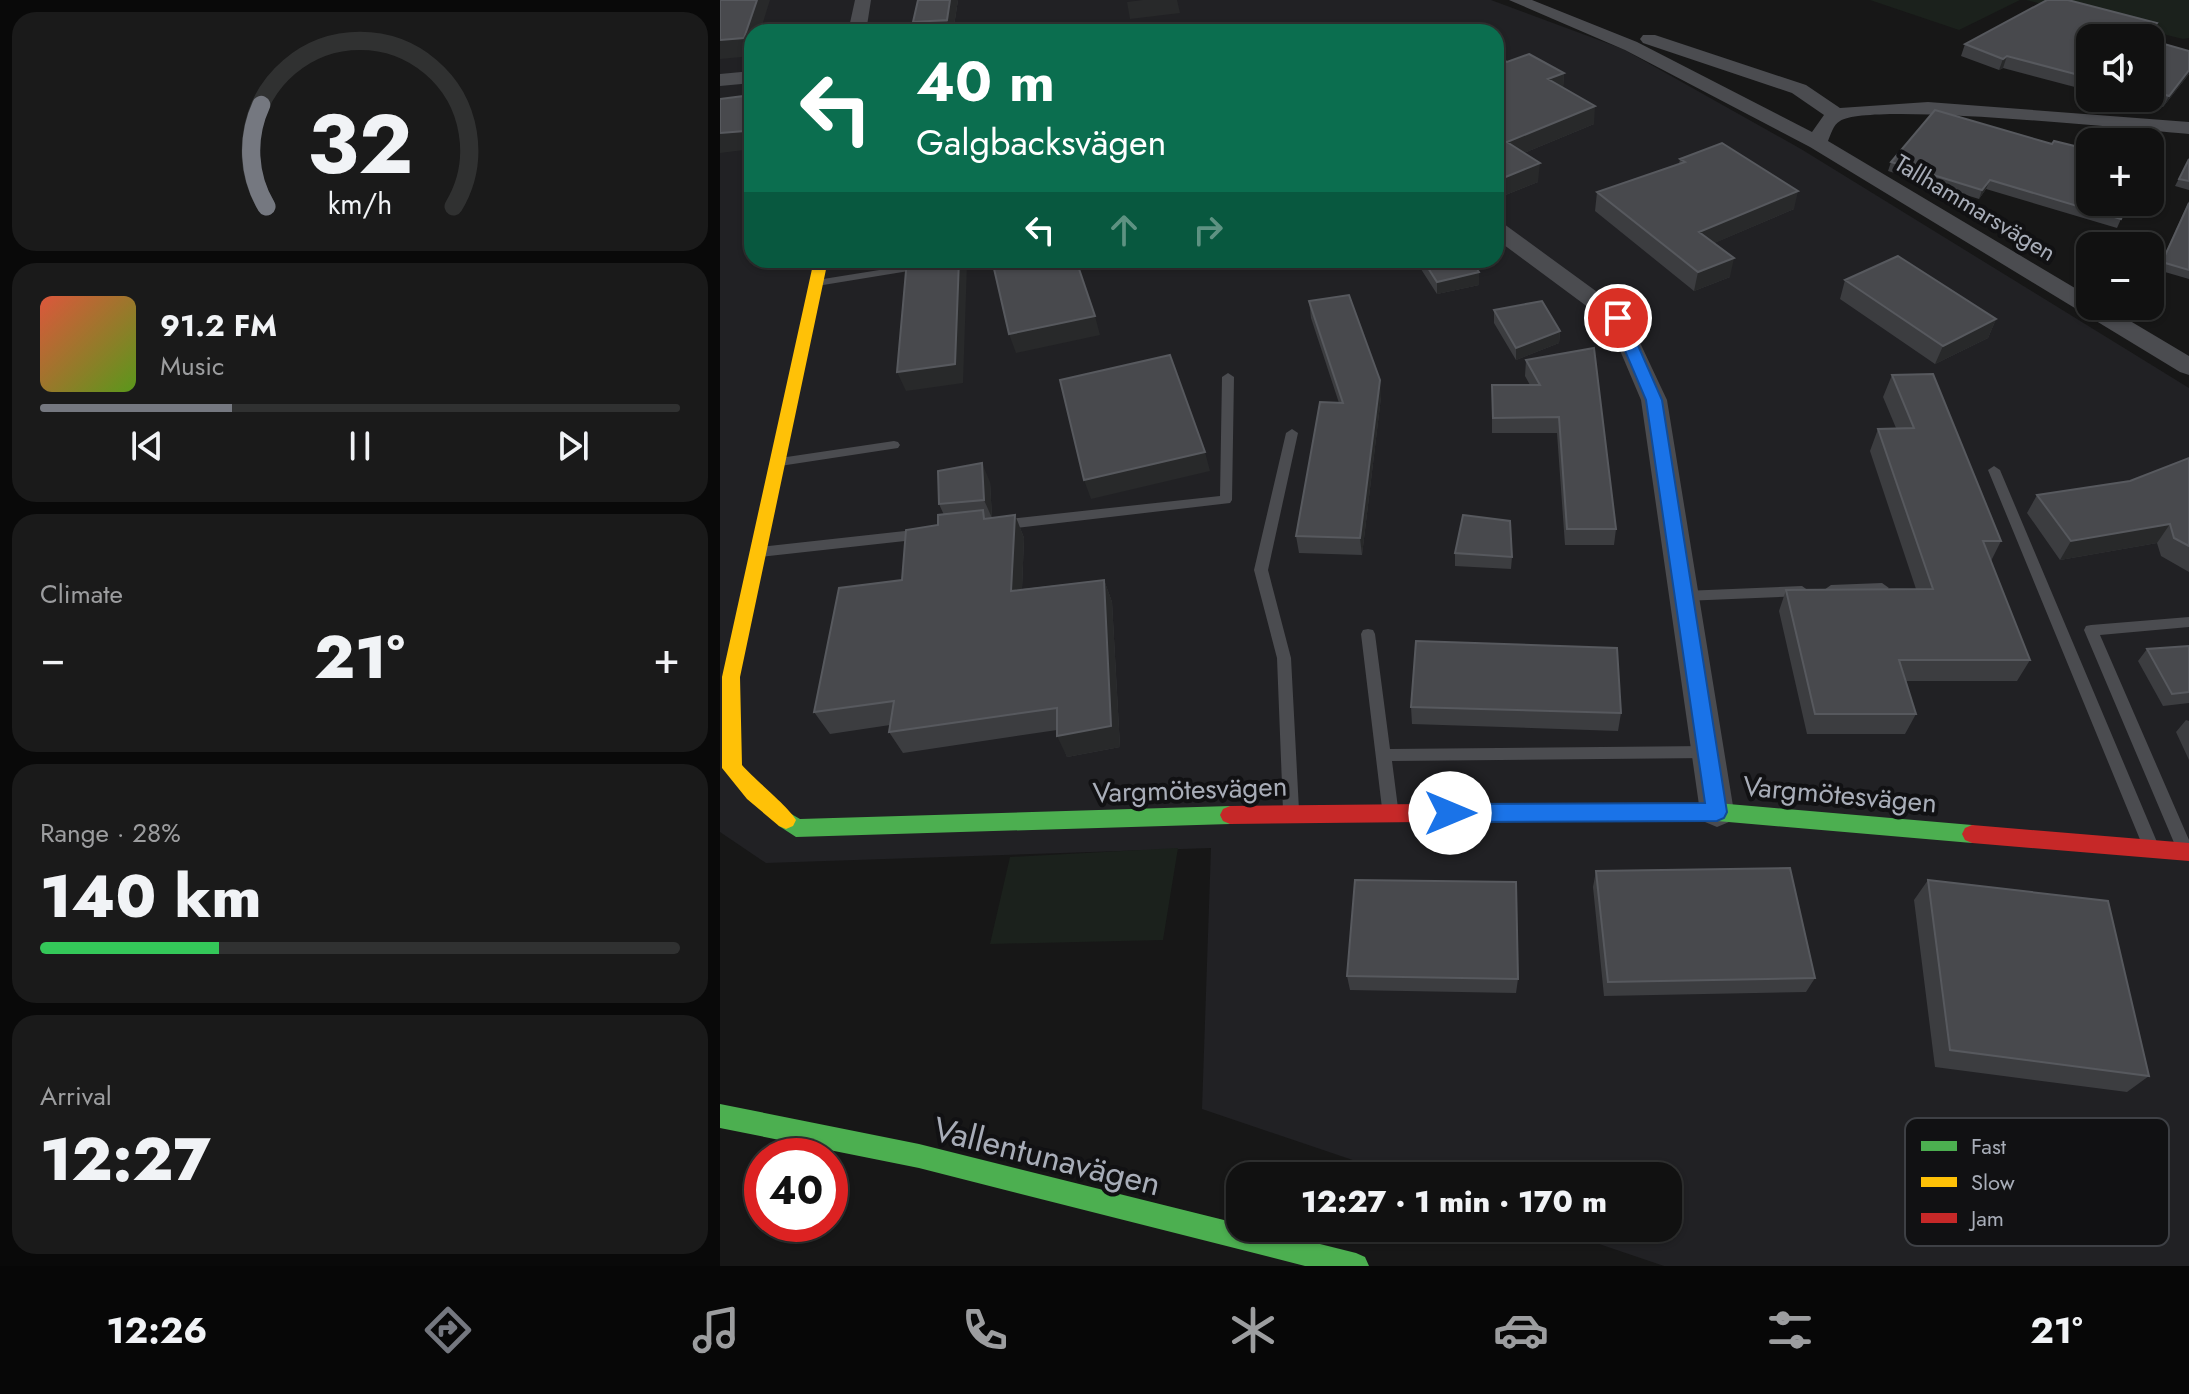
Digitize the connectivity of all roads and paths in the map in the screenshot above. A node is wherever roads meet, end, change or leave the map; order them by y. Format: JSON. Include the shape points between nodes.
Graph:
{"nodes":[{"id":1,"x":863,"y":0,"type":"edge"},
{"id":2,"x":1517,"y":0,"type":"edge"},
{"id":3,"x":858,"y":24,"type":"edge"},
{"id":4,"x":1640,"y":36,"type":"dead end"},
{"id":5,"x":744,"y":78,"type":"edge"},
{"id":6,"x":720,"y":80,"type":"edge"},
{"id":7,"x":1836,"y":114,"type":"junction"},
{"id":8,"x":2189,"y":128,"type":"edge"},
{"id":9,"x":1817,"y":143,"type":"junction"},
{"id":10,"x":1504,"y":235,"type":"edge"},
{"id":11,"x":820,"y":268,"type":"edge"},
{"id":12,"x":914,"y":268,"type":"edge"},
{"id":13,"x":817,"y":283,"type":"junction"},
{"id":14,"x":2189,"y":367,"type":"edge"},
{"id":15,"x":1228,"y":377,"type":"dead end"},
{"id":16,"x":1292,"y":433,"type":"dead end"},
{"id":17,"x":894,"y":445,"type":"dead end"},
{"id":18,"x":778,"y":463,"type":"junction"},
{"id":19,"x":1994,"y":470,"type":"dead end"},
{"id":20,"x":977,"y":528,"type":"edge"},
{"id":21,"x":930,"y":533,"type":"edge"},
{"id":22,"x":758,"y":552,"type":"junction"},
{"id":23,"x":1882,"y":588,"type":"edge"},
{"id":24,"x":1684,"y":596,"type":"junction"},
{"id":25,"x":2189,"y":622,"type":"edge"},
{"id":26,"x":1368,"y":634,"type":"dead end"},
{"id":27,"x":1708,"y":752,"type":"junction"},
{"id":28,"x":1383,"y":755,"type":"junction"},
{"id":29,"x":1717,"y":812,"type":"junction"},
{"id":30,"x":1291,"y":813,"type":"junction"},
{"id":31,"x":1390,"y":813,"type":"junction"},
{"id":32,"x":2151,"y":847,"type":"junction"},
{"id":33,"x":2188,"y":851,"type":"edge"},
{"id":34,"x":720,"y":1116,"type":"edge"},
{"id":35,"x":1356,"y":1266,"type":"edge"}],
"edges":[{"from":1,"to":3,"type":"street"},
{"from":2,"to":9,"type":"street","name":"Tallhammarsvägen","via":[[1631,46]]},
{"from":4,"to":7,"type":"street","via":[[1799,89]]},
{"from":5,"to":6,"type":"street"},
{"from":7,"to":8,"type":"street","name":"Tallhammarsvägen","via":[[1928,108]]},
{"from":7,"to":9,"type":"street"},
{"from":9,"to":14,"type":"street","name":"Tallhammarsvägen"},
{"from":10,"to":24,"type":"street","via":[[1618,318],[1654,400]]},
{"from":11,"to":13,"type":"street","name":"Vargmötesvägen"},
{"from":12,"to":13,"type":"lane"},
{"from":13,"to":18,"type":"street","name":"Vargmötesvägen"},
{"from":15,"to":20,"type":"lane","via":[[1226,500]]},
{"from":16,"to":30,"type":"lane","via":[[1261,570],[1284,658]]},
{"from":17,"to":18,"type":"lane"},
{"from":18,"to":22,"type":"street","name":"Vargmötesvägen"},
{"from":19,"to":32,"type":"lane"},
{"from":21,"to":22,"type":"lane"},
{"from":22,"to":30,"type":"street","name":"Vargmötesvägen","via":[[731,677],[732,768],[796,828]]},
{"from":23,"to":24,"type":"lane"},
{"from":24,"to":27,"type":"street"},
{"from":25,"to":33,"type":"lane","via":[[2091,630]]},
{"from":26,"to":28,"type":"lane"},
{"from":27,"to":28,"type":"lane"},
{"from":27,"to":29,"type":"street"},
{"from":28,"to":31,"type":"lane"},
{"from":29,"to":31,"type":"street","name":"Vargmötesvägen"},
{"from":29,"to":32,"type":"street","name":"Vargmötesvägen"},
{"from":30,"to":31,"type":"street","name":"Vargmötesvägen"},
{"from":32,"to":33,"type":"street","name":"Vargmötesvägen"},
{"from":34,"to":35,"type":"street","name":"Vallentunavägen","via":[[919,1156]]}]}
